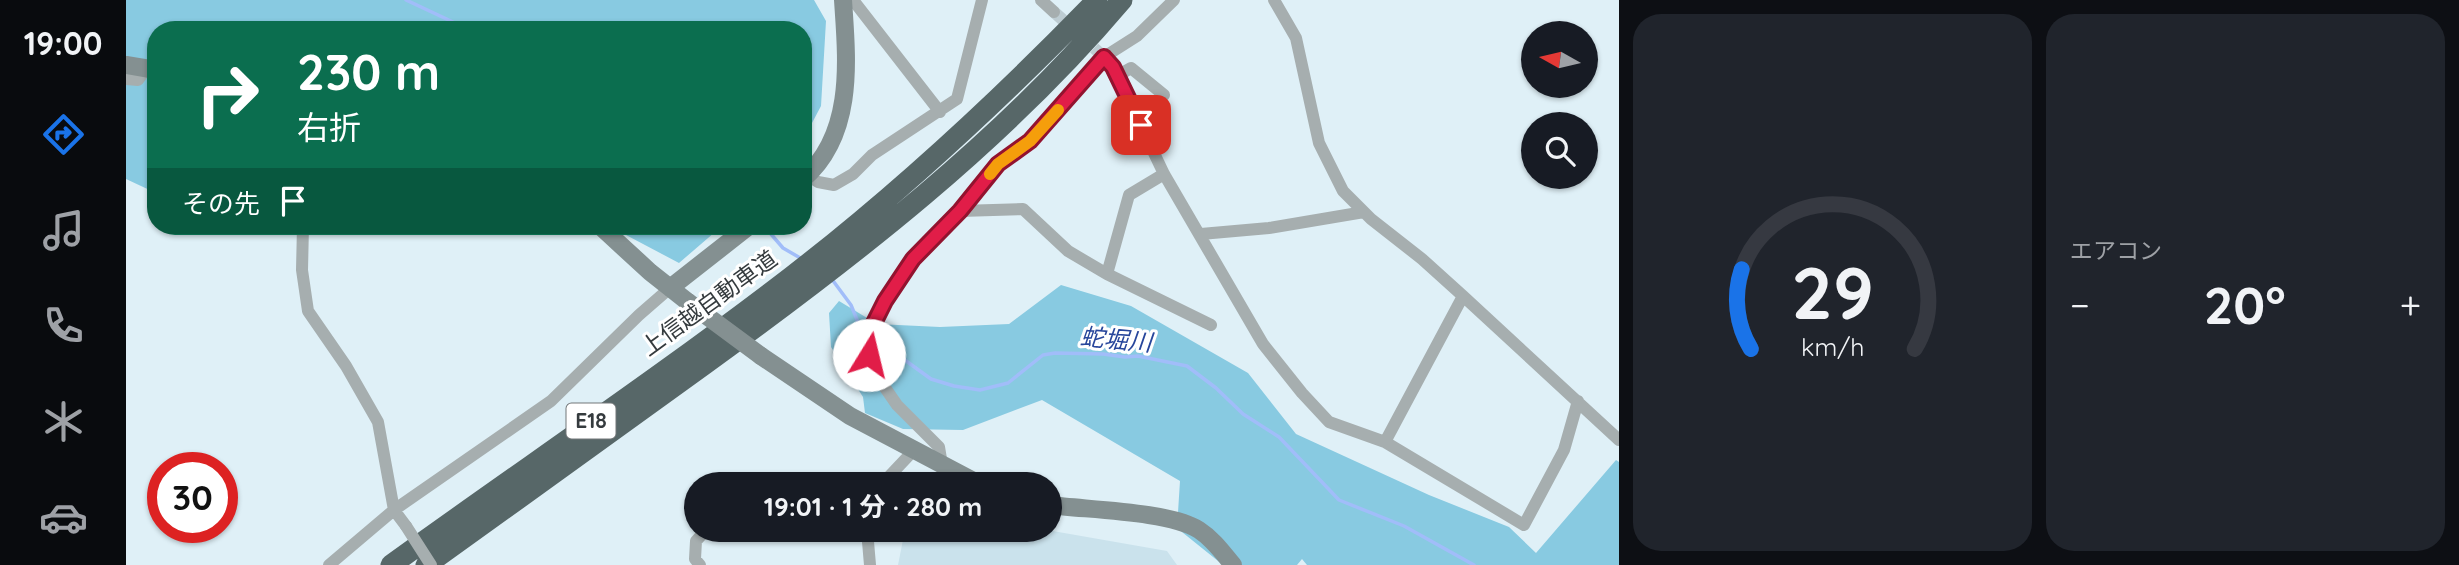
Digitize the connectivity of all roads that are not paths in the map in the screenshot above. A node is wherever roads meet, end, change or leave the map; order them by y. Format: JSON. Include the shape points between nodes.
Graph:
{"nodes":[{"id":1,"x":843,"y":0,"type":"edge"},
{"id":2,"x":853,"y":0,"type":"edge"},
{"id":3,"x":982,"y":0,"type":"edge"},
{"id":4,"x":1097,"y":0,"type":"edge"},
{"id":5,"x":1122,"y":0,"type":"edge"},
{"id":6,"x":1174,"y":0,"type":"edge"},
{"id":7,"x":1274,"y":0,"type":"edge"},
{"id":8,"x":1104,"y":57,"type":"junction"},
{"id":9,"x":126,"y":65,"type":"edge"},
{"id":10,"x":147,"y":69,"type":"edge"},
{"id":11,"x":147,"y":73,"type":"edge"},
{"id":12,"x":1117,"y":76,"type":"junction"},
{"id":13,"x":126,"y":79,"type":"edge"},
{"id":14,"x":1164,"y":95,"type":"dead end"},
{"id":15,"x":940,"y":113,"type":"junction"},
{"id":16,"x":812,"y":168,"type":"edge"},
{"id":17,"x":1164,"y":174,"type":"junction"},
{"id":18,"x":812,"y":180,"type":"edge"},
{"id":19,"x":960,"y":211,"type":"junction"},
{"id":20,"x":1364,"y":212,"type":"junction"},
{"id":21,"x":1201,"y":234,"type":"junction"},
{"id":22,"x":303,"y":235,"type":"edge"},
{"id":23,"x":610,"y":235,"type":"edge"},
{"id":24,"x":737,"y":235,"type":"edge"},
{"id":25,"x":837,"y":254,"type":"junction"},
{"id":26,"x":1107,"y":274,"type":"junction"},
{"id":27,"x":798,"y":284,"type":"junction"},
{"id":28,"x":670,"y":288,"type":"junction"},
{"id":29,"x":1463,"y":296,"type":"junction"},
{"id":30,"x":1211,"y":326,"type":"dead end"},
{"id":31,"x":1578,"y":401,"type":"junction"},
{"id":32,"x":1619,"y":440,"type":"edge"},
{"id":33,"x":1385,"y":442,"type":"junction"},
{"id":34,"x":915,"y":449,"type":"junction"},
{"id":35,"x":942,"y":465,"type":"junction"},
{"id":36,"x":893,"y":472,"type":"edge"},
{"id":37,"x":956,"y":472,"type":"edge"},
{"id":38,"x":1062,"y":506,"type":"edge"},
{"id":39,"x":394,"y":510,"type":"junction"},
{"id":40,"x":695,"y":542,"type":"edge"},
{"id":41,"x":868,"y":542,"type":"edge"},
{"id":42,"x":329,"y":565,"type":"edge"},
{"id":43,"x":391,"y":565,"type":"edge"},
{"id":44,"x":428,"y":565,"type":"edge"},
{"id":45,"x":700,"y":565,"type":"edge"},
{"id":46,"x":870,"y":565,"type":"edge"},
{"id":47,"x":1233,"y":565,"type":"edge"}],
"edges":[{"from":1,"to":16,"type":"main road","via":[[844,100],[828,148]]},
{"from":2,"to":15,"type":"street"},
{"from":3,"to":15,"type":"street","via":[[957,99]]},
{"from":4,"to":25,"type":"highway","name":"上信越自動車道","number":"E18"},
{"from":5,"to":25,"type":"highway","name":"上信越自動車道","number":"E18","via":[[1051,76],[917,202]]},
{"from":6,"to":8,"type":"street","via":[[1137,36]]},
{"from":7,"to":20,"type":"street","via":[[1296,38],[1324,157],[1343,191]]},
{"from":8,"to":12,"type":"street"},
{"from":8,"to":19,"type":"street","via":[[1030,141],[998,164]]},
{"from":9,"to":10,"type":"main road"},
{"from":11,"to":13,"type":"street","via":[[138,80]]},
{"from":12,"to":14,"type":"street","via":[[1131,68]]},
{"from":12,"to":17,"type":"street"},
{"from":15,"to":18,"type":"street","via":[[834,185]]},
{"from":17,"to":21,"type":"street"},
{"from":17,"to":26,"type":"street","via":[[1129,195]]},
{"from":19,"to":26,"type":"street","via":[[1023,209],[1068,251]]},
{"from":19,"to":35,"type":"street","via":[[913,259],[885,301],[872,327],[869,355],[897,405],[939,447]]},
{"from":20,"to":21,"type":"street"},
{"from":20,"to":29,"type":"street"},
{"from":21,"to":33,"type":"street","via":[[1263,344],[1301,393],[1329,422]]},
{"from":22,"to":39,"type":"street","via":[[308,311],[377,422]]},
{"from":23,"to":28,"type":"main road"},
{"from":24,"to":28,"type":"main road"},
{"from":25,"to":27,"type":"highway","name":"上信越自動車道","number":"E18"},
{"from":26,"to":30,"type":"street"},
{"from":27,"to":43,"type":"highway","name":"上信越自動車道","number":"E18"},
{"from":27,"to":44,"type":"highway","name":"上信越自動車道","number":"E18"},
{"from":28,"to":34,"type":"main road","bridge":true,"via":[[850,416]]},
{"from":28,"to":39,"type":"street","via":[[551,401]]},
{"from":29,"to":31,"type":"street"},
{"from":29,"to":33,"type":"street"},
{"from":31,"to":32,"type":"street"},
{"from":31,"to":33,"type":"street","via":[[1564,450],[1524,525]]},
{"from":34,"to":35,"type":"main road"},
{"from":34,"to":36,"type":"street"},
{"from":35,"to":37,"type":"main road"},
{"from":38,"to":47,"type":"main road","via":[[1181,522],[1200,531]]},
{"from":39,"to":42,"type":"street"},
{"from":39,"to":44,"type":"street","bridge":true},
{"from":40,"to":45,"type":"street","via":[[695,559]]},
{"from":41,"to":46,"type":"street"}]}
